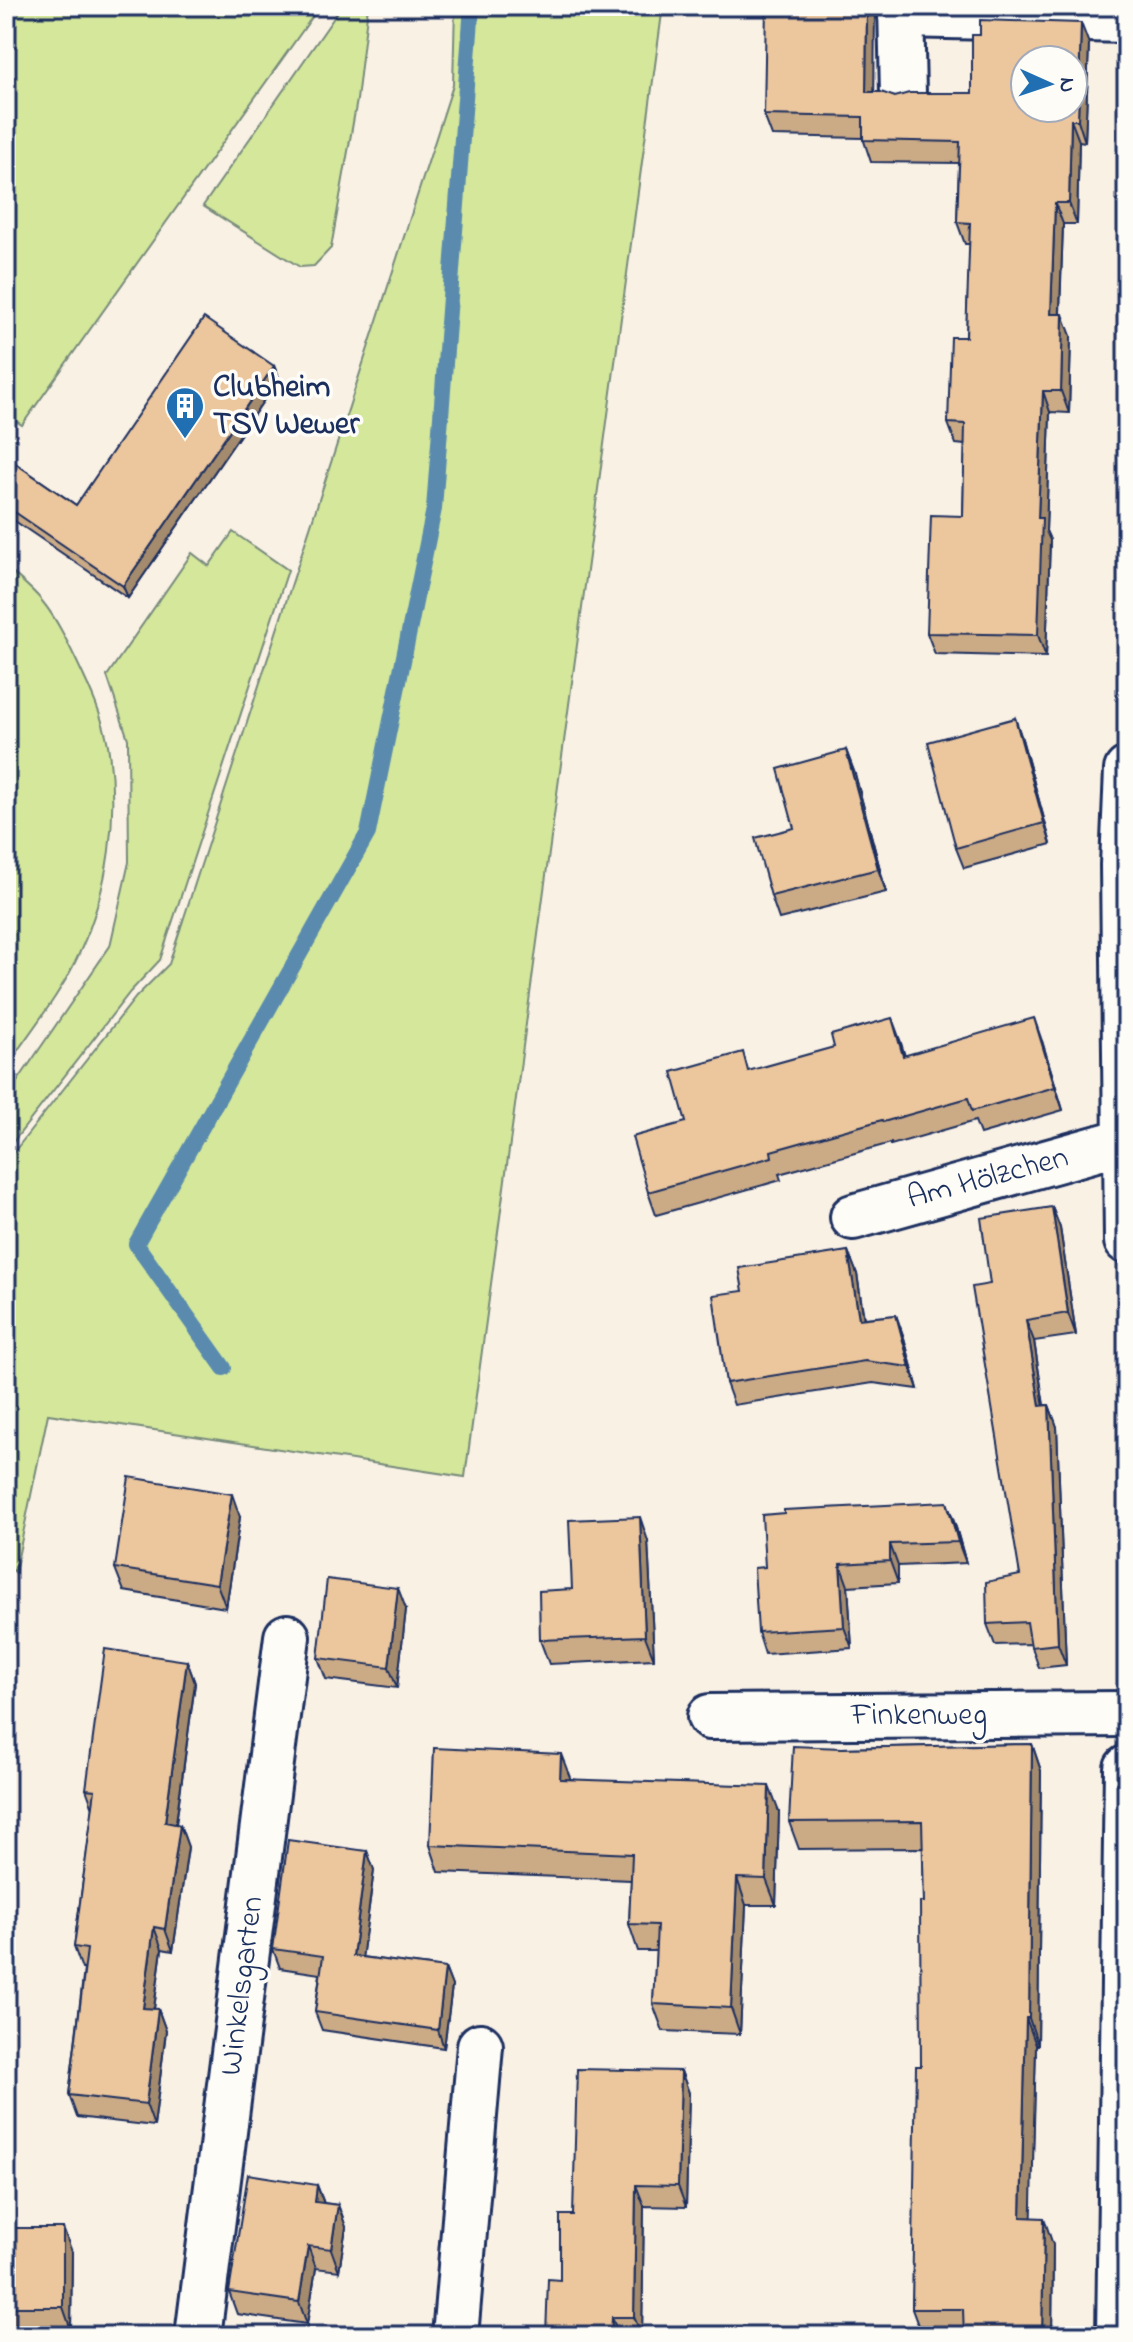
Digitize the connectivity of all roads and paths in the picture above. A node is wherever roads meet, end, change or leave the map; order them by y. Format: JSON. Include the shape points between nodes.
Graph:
{"nodes":[{"id":1,"x":901,"y":10,"type":"edge"},
{"id":2,"x":1127,"y":20,"type":"edge"},
{"id":3,"x":903,"y":94,"type":"edge"},
{"id":4,"x":1127,"y":770,"type":"edge"},
{"id":5,"x":1124,"y":1141,"type":"junction"},
{"id":6,"x":853,"y":1217,"type":"dead end"},
{"id":7,"x":1127,"y":1241,"type":"edge"},
{"id":8,"x":287,"y":1637,"type":"dead end"},
{"id":9,"x":1127,"y":1714,"type":"edge"},
{"id":10,"x":710,"y":1717,"type":"dead end"},
{"id":11,"x":1127,"y":1768,"type":"edge"},
{"id":12,"x":480,"y":2046,"type":"dead end"},
{"id":13,"x":198,"y":2336,"type":"edge"},
{"id":14,"x":455,"y":2336,"type":"edge"},
{"id":15,"x":1119,"y":2336,"type":"edge"}],
"edges":[{"from":1,"to":2,"type":"street"},
{"from":1,"to":3,"type":"street"},
{"from":4,"to":5,"type":"street"},
{"from":5,"to":6,"type":"street","name":"Am Hölzchen"},
{"from":5,"to":7,"type":"street"},
{"from":8,"to":13,"type":"street","name":"Winkelsgarten"},
{"from":9,"to":10,"type":"street","name":"Finkenweg"},
{"from":11,"to":15,"type":"street"},
{"from":12,"to":14,"type":"street"}]}
